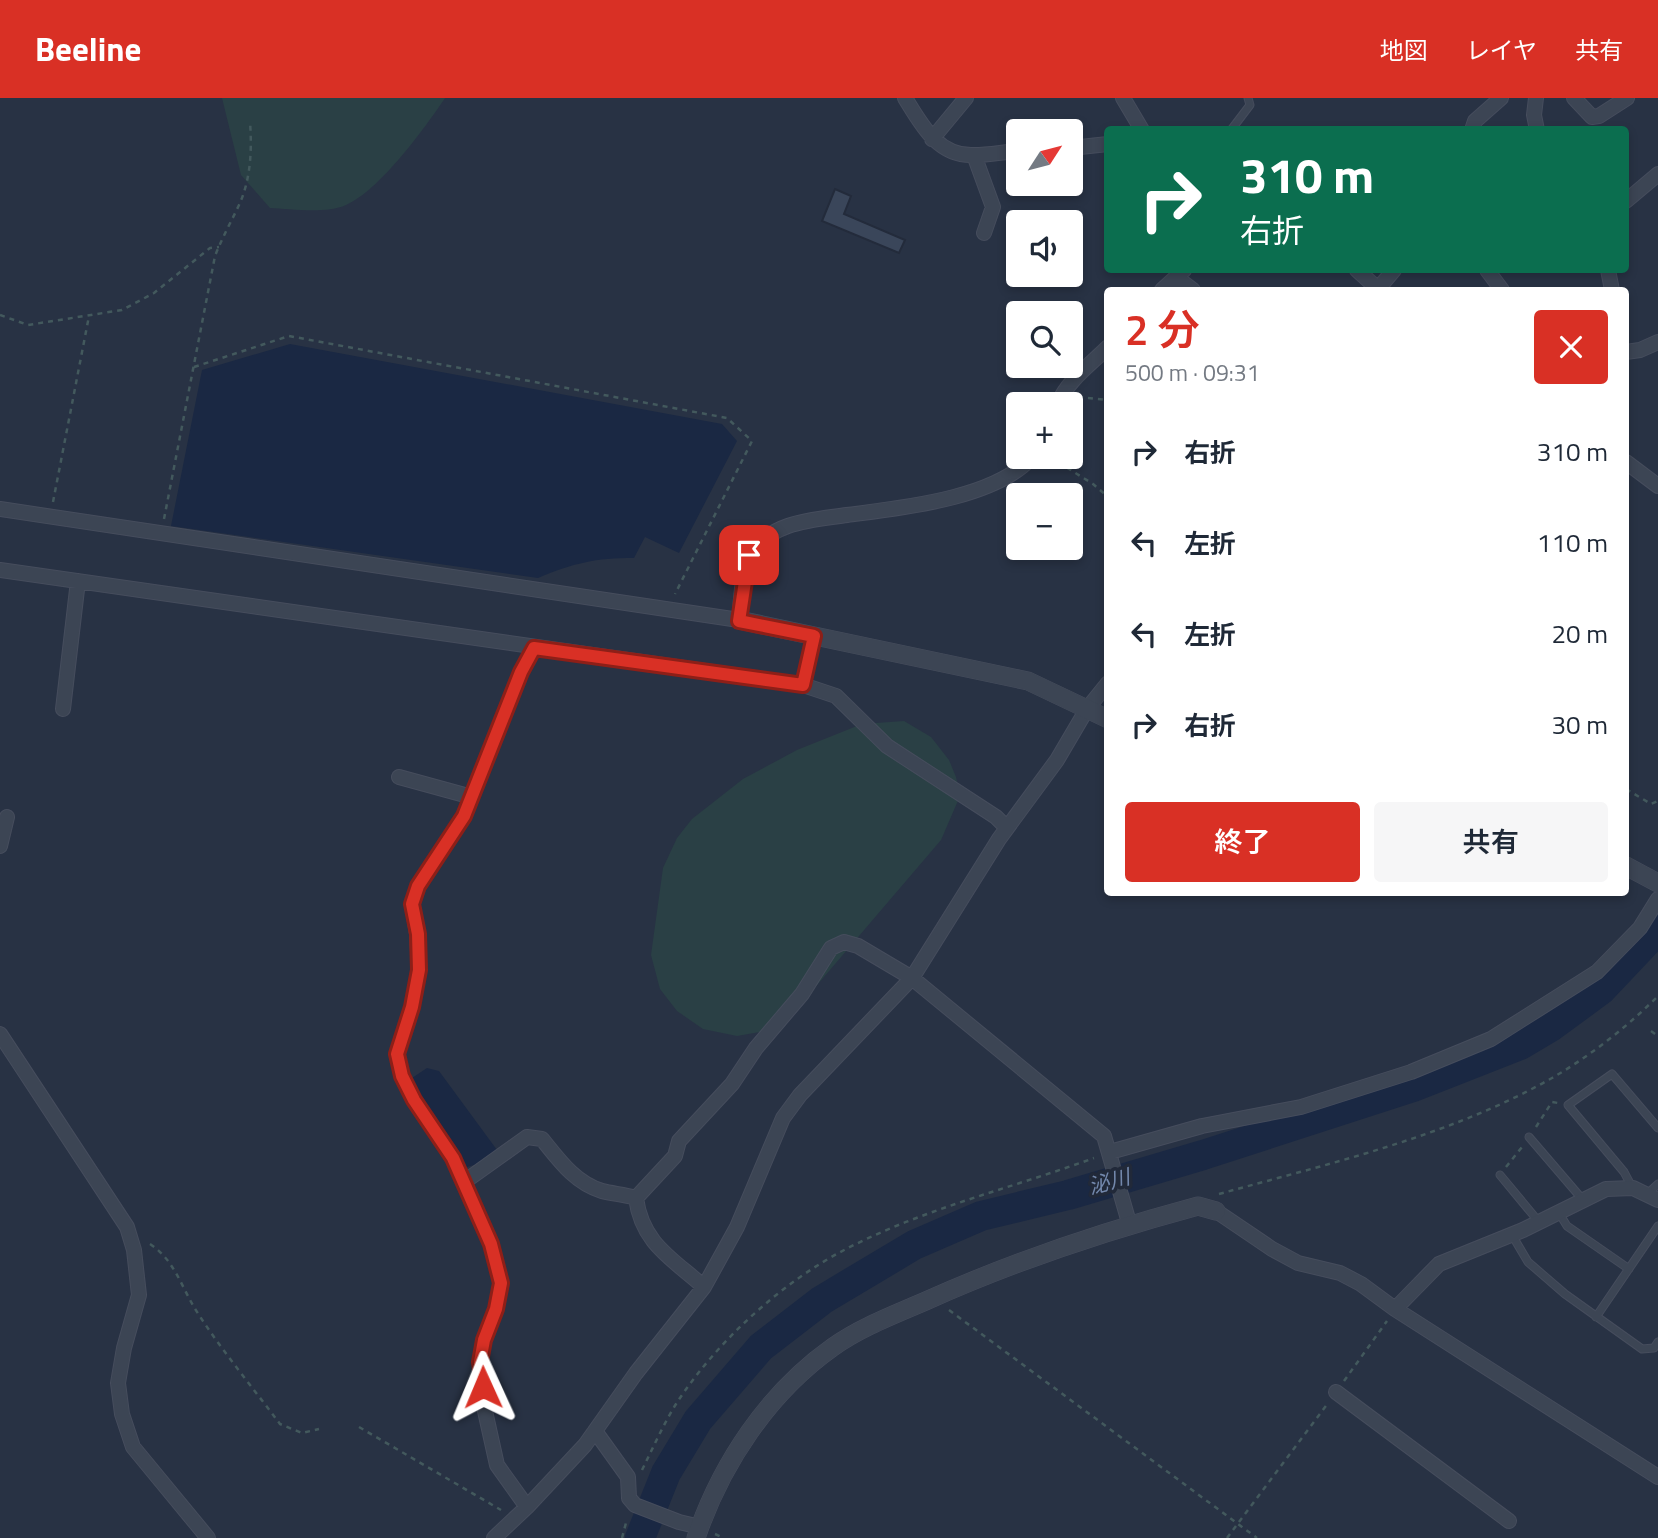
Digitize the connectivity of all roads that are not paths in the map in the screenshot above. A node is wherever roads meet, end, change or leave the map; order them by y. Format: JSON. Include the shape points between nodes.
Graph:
{"nodes":[{"id":1,"x":905,"y":98,"type":"edge"},
{"id":2,"x":966,"y":98,"type":"edge"},
{"id":3,"x":1123,"y":98,"type":"edge"},
{"id":4,"x":1248,"y":98,"type":"edge"},
{"id":5,"x":1501,"y":98,"type":"edge"},
{"id":6,"x":1537,"y":98,"type":"edge"},
{"id":7,"x":1574,"y":98,"type":"edge"},
{"id":8,"x":1627,"y":98,"type":"edge"},
{"id":9,"x":1140,"y":126,"type":"edge"},
{"id":10,"x":1234,"y":126,"type":"edge"},
{"id":11,"x":1473,"y":126,"type":"edge"},
{"id":12,"x":1535,"y":126,"type":"edge"},
{"id":13,"x":932,"y":139,"type":"junction"},
{"id":14,"x":1104,"y":144,"type":"edge"},
{"id":15,"x":1083,"y":147,"type":"edge"},
{"id":16,"x":1006,"y":152,"type":"edge"},
{"id":17,"x":974,"y":155,"type":"junction"},
{"id":18,"x":1658,"y":174,"type":"edge"},
{"id":19,"x":1629,"y":198,"type":"edge"},
{"id":20,"x":984,"y":233,"type":"dead end"},
{"id":21,"x":1180,"y":273,"type":"edge"},
{"id":22,"x":1360,"y":273,"type":"edge"},
{"id":23,"x":1392,"y":273,"type":"edge"},
{"id":24,"x":1166,"y":287,"type":"edge"},
{"id":25,"x":1191,"y":287,"type":"edge"},
{"id":26,"x":1375,"y":287,"type":"edge"},
{"id":27,"x":1380,"y":287,"type":"edge"},
{"id":28,"x":1658,"y":342,"type":"edge"},
{"id":29,"x":1629,"y":348,"type":"edge"},
{"id":30,"x":1104,"y":351,"type":"edge"},
{"id":31,"x":1067,"y":392,"type":"edge"},
{"id":32,"x":1629,"y":464,"type":"edge"},
{"id":33,"x":1016,"y":469,"type":"edge"},
{"id":34,"x":1658,"y":486,"type":"edge"},
{"id":35,"x":0,"y":509,"type":"edge"},
{"id":36,"x":0,"y":570,"type":"edge"},
{"id":37,"x":78,"y":581,"type":"junction"},
{"id":38,"x":739,"y":621,"type":"junction"},
{"id":39,"x":814,"y":636,"type":"junction"},
{"id":40,"x":534,"y":648,"type":"junction"},
{"id":41,"x":803,"y":685,"type":"junction"},
{"id":42,"x":1104,"y":688,"type":"edge"},
{"id":43,"x":63,"y":709,"type":"dead end"},
{"id":44,"x":1087,"y":709,"type":"junction"},
{"id":45,"x":1104,"y":717,"type":"edge"},
{"id":46,"x":399,"y":777,"type":"dead end"},
{"id":47,"x":472,"y":797,"type":"junction"},
{"id":48,"x":7,"y":817,"type":"dead end"},
{"id":49,"x":1007,"y":828,"type":"junction"},
{"id":50,"x":0,"y":846,"type":"edge"},
{"id":51,"x":1629,"y":868,"type":"edge"},
{"id":52,"x":1658,"y":883,"type":"edge"},
{"id":53,"x":1658,"y":899,"type":"edge"},
{"id":54,"x":912,"y":978,"type":"junction"},
{"id":55,"x":0,"y":1034,"type":"edge"},
{"id":56,"x":1658,"y":1128,"type":"edge"},
{"id":57,"x":1530,"y":1137,"type":"dead end"},
{"id":58,"x":1111,"y":1157,"type":"junction"},
{"id":59,"x":1500,"y":1175,"type":"dead end"},
{"id":60,"x":464,"y":1182,"type":"junction"},
{"id":61,"x":1658,"y":1184,"type":"edge"},
{"id":62,"x":1633,"y":1188,"type":"junction"},
{"id":63,"x":1652,"y":1197,"type":"edge"},
{"id":64,"x":636,"y":1198,"type":"junction"},
{"id":65,"x":1584,"y":1200,"type":"junction"},
{"id":66,"x":1216,"y":1211,"type":"joint"},
{"id":67,"x":1559,"y":1213,"type":"junction"},
{"id":68,"x":1128,"y":1219,"type":"junction"},
{"id":69,"x":1539,"y":1222,"type":"junction"},
{"id":70,"x":1658,"y":1226,"type":"edge"},
{"id":71,"x":1512,"y":1235,"type":"junction"},
{"id":72,"x":1629,"y":1269,"type":"junction"},
{"id":73,"x":705,"y":1287,"type":"junction"},
{"id":74,"x":1395,"y":1309,"type":"junction"},
{"id":75,"x":1596,"y":1317,"type":"junction"},
{"id":76,"x":1658,"y":1342,"type":"edge"},
{"id":77,"x":1336,"y":1392,"type":"road end"},
{"id":78,"x":595,"y":1431,"type":"junction"},
{"id":79,"x":1658,"y":1477,"type":"edge"},
{"id":80,"x":527,"y":1507,"type":"junction"},
{"id":81,"x":1509,"y":1521,"type":"dead end"},
{"id":82,"x":698,"y":1532,"type":"edge"},
{"id":83,"x":208,"y":1538,"type":"edge"},
{"id":84,"x":494,"y":1538,"type":"edge"}],
"edges":[{"from":1,"to":13,"type":"street"},
{"from":2,"to":13,"type":"street"},
{"from":3,"to":9,"type":"street"},
{"from":4,"to":10,"type":"lane","via":[[1250,105]]},
{"from":5,"to":11,"type":"street"},
{"from":6,"to":12,"type":"street"},
{"from":7,"to":8,"type":"street","via":[[1591,117]]},
{"from":13,"to":17,"type":"street","via":[[953,152]]},
{"from":14,"to":15,"type":"street"},
{"from":16,"to":17,"type":"street"},
{"from":17,"to":20,"type":"street","via":[[993,207]]},
{"from":18,"to":19,"type":"street"},
{"from":21,"to":24,"type":"street"},
{"from":21,"to":25,"type":"street"},
{"from":22,"to":26,"type":"street"},
{"from":23,"to":27,"type":"street"},
{"from":28,"to":29,"type":"street","via":[[1640,350]]},
{"from":30,"to":31,"type":"street"},
{"from":32,"to":34,"type":"street"},
{"from":33,"to":38,"type":"street","via":[[978,491],[894,509],[791,523],[763,539],[749,555]]},
{"from":35,"to":38,"type":"street"},
{"from":36,"to":37,"type":"street"},
{"from":37,"to":40,"type":"street"},
{"from":37,"to":43,"type":"street"},
{"from":38,"to":39,"type":"street"},
{"from":39,"to":41,"type":"street"},
{"from":39,"to":44,"type":"street","via":[[1028,681]]},
{"from":40,"to":41,"type":"street"},
{"from":40,"to":47,"type":"street"},
{"from":41,"to":49,"type":"street","via":[[836,696],[887,746]]},
{"from":42,"to":44,"type":"street"},
{"from":44,"to":45,"type":"street"},
{"from":44,"to":49,"type":"street","via":[[1057,760]]},
{"from":46,"to":47,"type":"street"},
{"from":47,"to":60,"type":"street","via":[[418,886],[412,904],[419,970],[397,1054],[414,1100]]},
{"from":48,"to":50,"type":"street"},
{"from":49,"to":54,"type":"street"},
{"from":51,"to":52,"type":"street"},
{"from":53,"to":58,"type":"street","via":[[1640,928],[1597,972],[1492,1039],[1411,1072],[1301,1107],[1202,1126]]},
{"from":54,"to":58,"type":"street","via":[[1104,1136]]},
{"from":54,"to":64,"type":"street","via":[[858,946],[844,942],[831,948],[802,994],[732,1084],[678,1141],[675,1156]]},
{"from":54,"to":73,"type":"street","via":[[783,1118],[737,1227]]},
{"from":55,"to":83,"type":"street","via":[[127,1227],[139,1294],[118,1383],[122,1414],[133,1447]]},
{"from":56,"to":62,"type":"lane","via":[[1612,1074],[1568,1105]]},
{"from":57,"to":65,"type":"lane"},
{"from":58,"to":68,"type":"street"},
{"from":59,"to":69,"type":"lane"},
{"from":60,"to":64,"type":"street","via":[[527,1137],[542,1139],[586,1184]]},
{"from":60,"to":80,"type":"street","via":[[491,1244],[501,1283],[480,1362],[485,1411],[497,1465]]},
{"from":61,"to":63,"type":"lane"},
{"from":62,"to":63,"type":"street"},
{"from":62,"to":65,"type":"street","via":[[1606,1189]]},
{"from":64,"to":73,"type":"street","via":[[659,1251]]},
{"from":65,"to":67,"type":"street"},
{"from":66,"to":68,"type":"street","via":[[1198,1206]]},
{"from":66,"to":74,"type":"street","via":[[1272,1249],[1298,1263],[1340,1273]]},
{"from":67,"to":69,"type":"street"},
{"from":67,"to":72,"type":"lane","via":[[1567,1227]]},
{"from":68,"to":82,"type":"street","via":[[1003,1267],[832,1347],[789,1385],[750,1429],[708,1503]]},
{"from":69,"to":71,"type":"street"},
{"from":70,"to":72,"type":"lane"},
{"from":71,"to":74,"type":"street","via":[[1439,1264]]},
{"from":71,"to":75,"type":"lane","via":[[1528,1262]]},
{"from":72,"to":75,"type":"lane"},
{"from":73,"to":78,"type":"street"},
{"from":74,"to":79,"type":"street"},
{"from":75,"to":76,"type":"lane","via":[[1642,1349],[1654,1348]]},
{"from":77,"to":81,"type":"street"},
{"from":78,"to":80,"type":"street"},
{"from":78,"to":82,"type":"street","via":[[628,1477],[632,1501]]},
{"from":80,"to":84,"type":"street"}]}
